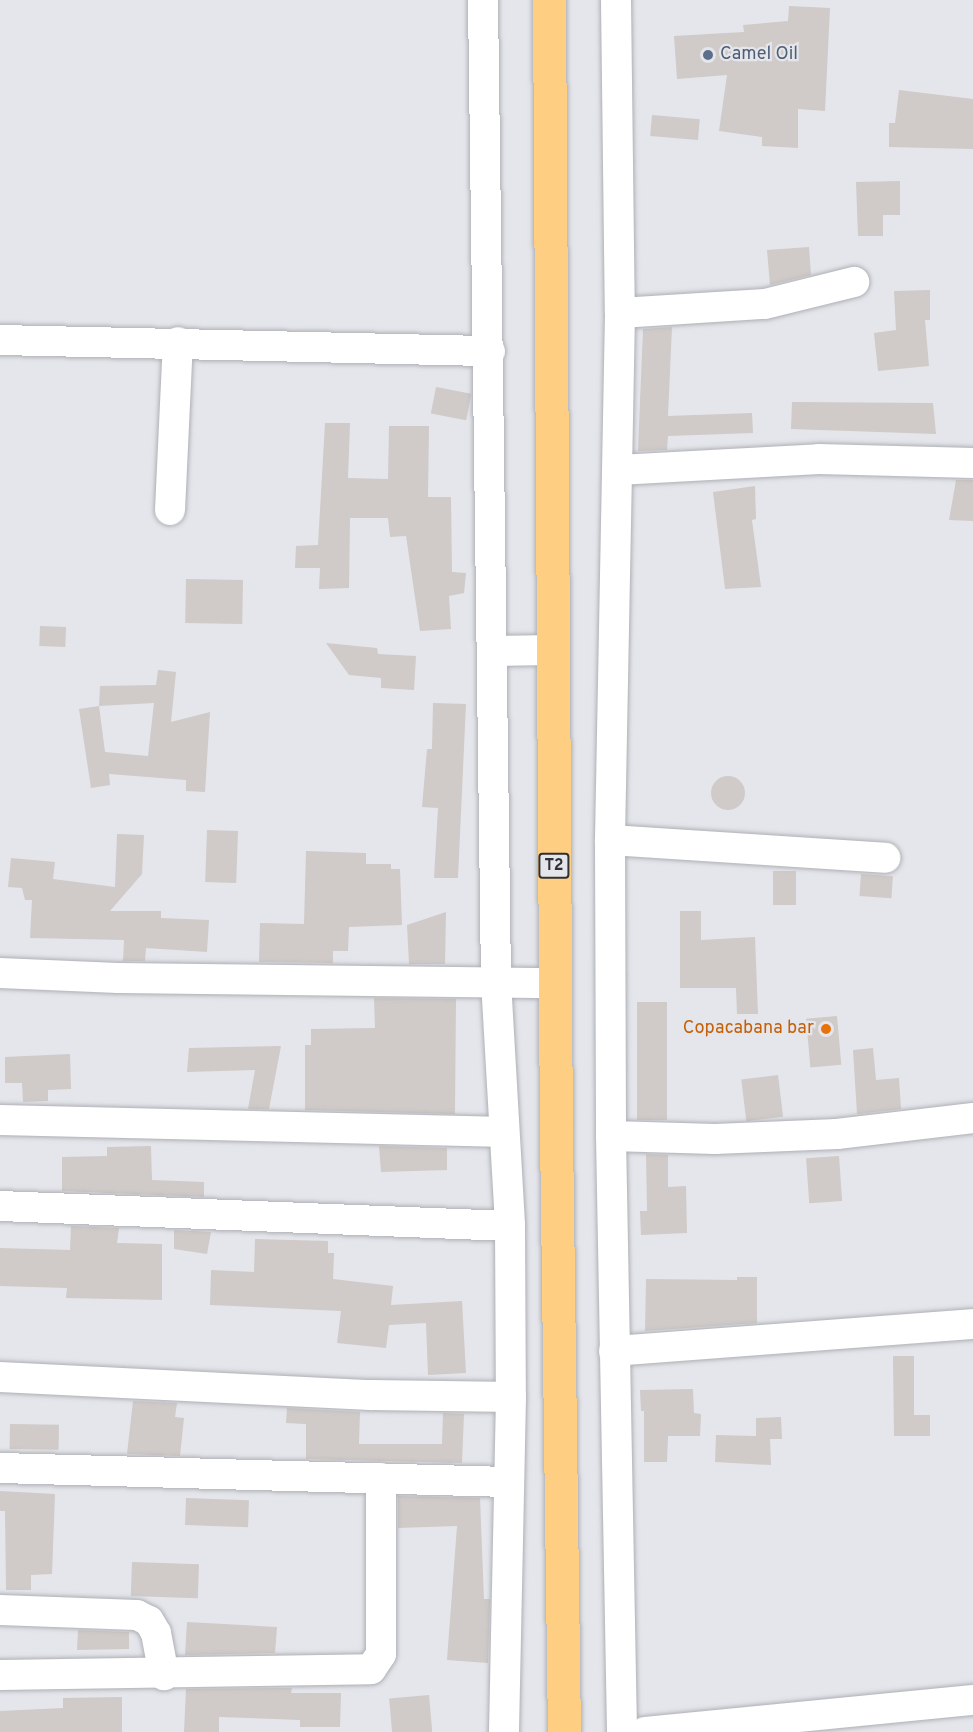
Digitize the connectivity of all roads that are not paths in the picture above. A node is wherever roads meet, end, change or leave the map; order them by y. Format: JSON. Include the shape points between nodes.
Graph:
{"nodes":[{"id":1,"x":483,"y":0,"type":"edge"},
{"id":2,"x":549,"y":0,"type":"edge"},
{"id":3,"x":616,"y":0,"type":"edge"},
{"id":4,"x":854,"y":282,"type":"dead end"},
{"id":5,"x":620,"y":313,"type":"junction"},
{"id":6,"x":0,"y":340,"type":"edge"},
{"id":7,"x":178,"y":342,"type":"junction"},
{"id":8,"x":490,"y":351,"type":"junction"},
{"id":9,"x":973,"y":463,"type":"edge"},
{"id":10,"x":618,"y":470,"type":"junction"},
{"id":11,"x":170,"y":510,"type":"dead end"},
{"id":12,"x":552,"y":650,"type":"junction"},
{"id":13,"x":493,"y":651,"type":"junction"},
{"id":14,"x":610,"y":840,"type":"junction"},
{"id":15,"x":885,"y":858,"type":"dead end"},
{"id":16,"x":0,"y":973,"type":"edge"},
{"id":17,"x":496,"y":981,"type":"junction"},
{"id":18,"x":555,"y":983,"type":"junction"},
{"id":19,"x":973,"y":1118,"type":"edge"},
{"id":20,"x":0,"y":1119,"type":"edge"},
{"id":21,"x":504,"y":1132,"type":"junction"},
{"id":22,"x":611,"y":1136,"type":"junction"},
{"id":23,"x":0,"y":1206,"type":"edge"},
{"id":24,"x":510,"y":1226,"type":"junction"},
{"id":25,"x":973,"y":1324,"type":"edge"},
{"id":26,"x":614,"y":1351,"type":"junction"},
{"id":27,"x":0,"y":1377,"type":"edge"},
{"id":28,"x":511,"y":1397,"type":"junction"},
{"id":29,"x":0,"y":1468,"type":"edge"},
{"id":30,"x":381,"y":1478,"type":"junction"},
{"id":31,"x":508,"y":1482,"type":"junction"},
{"id":32,"x":0,"y":1610,"type":"edge"},
{"id":33,"x":0,"y":1675,"type":"edge"},
{"id":34,"x":164,"y":1675,"type":"junction"},
{"id":35,"x":973,"y":1700,"type":"edge"},
{"id":36,"x":504,"y":1732,"type":"edge"},
{"id":37,"x":564,"y":1732,"type":"edge"},
{"id":38,"x":622,"y":1732,"type":"edge"},
{"id":39,"x":645,"y":1732,"type":"edge"}],
"edges":[{"from":1,"to":8,"type":"street"},
{"from":2,"to":12,"type":"highway","number":"T2"},
{"from":3,"to":5,"type":"street"},
{"from":4,"to":5,"type":"street","via":[[765,304]]},
{"from":5,"to":10,"type":"street"},
{"from":6,"to":7,"type":"street"},
{"from":7,"to":8,"type":"street"},
{"from":7,"to":11,"type":"street"},
{"from":8,"to":13,"type":"street"},
{"from":9,"to":10,"type":"street","via":[[819,459]]},
{"from":10,"to":14,"type":"street"},
{"from":12,"to":13,"type":"street"},
{"from":12,"to":18,"type":"highway","number":"T2"},
{"from":13,"to":17,"type":"street"},
{"from":14,"to":15,"type":"street"},
{"from":14,"to":22,"type":"street"},
{"from":16,"to":17,"type":"street","via":[[118,978]]},
{"from":17,"to":18,"type":"street"},
{"from":17,"to":21,"type":"street"},
{"from":18,"to":37,"type":"highway","number":"T2"},
{"from":19,"to":22,"type":"street","via":[[837,1134],[715,1139]]},
{"from":20,"to":21,"type":"street"},
{"from":21,"to":24,"type":"street"},
{"from":22,"to":26,"type":"street"},
{"from":23,"to":24,"type":"street"},
{"from":24,"to":28,"type":"street"},
{"from":25,"to":26,"type":"street"},
{"from":26,"to":38,"type":"street"},
{"from":27,"to":28,"type":"street","via":[[371,1395]]},
{"from":28,"to":31,"type":"street"},
{"from":29,"to":30,"type":"street"},
{"from":30,"to":31,"type":"street"},
{"from":30,"to":34,"type":"street","via":[[381,1654],[371,1669]]},
{"from":31,"to":36,"type":"street"},
{"from":32,"to":34,"type":"street","via":[[137,1615],[149,1621],[156,1633]]},
{"from":33,"to":34,"type":"street"},
{"from":35,"to":39,"type":"street"}]}
